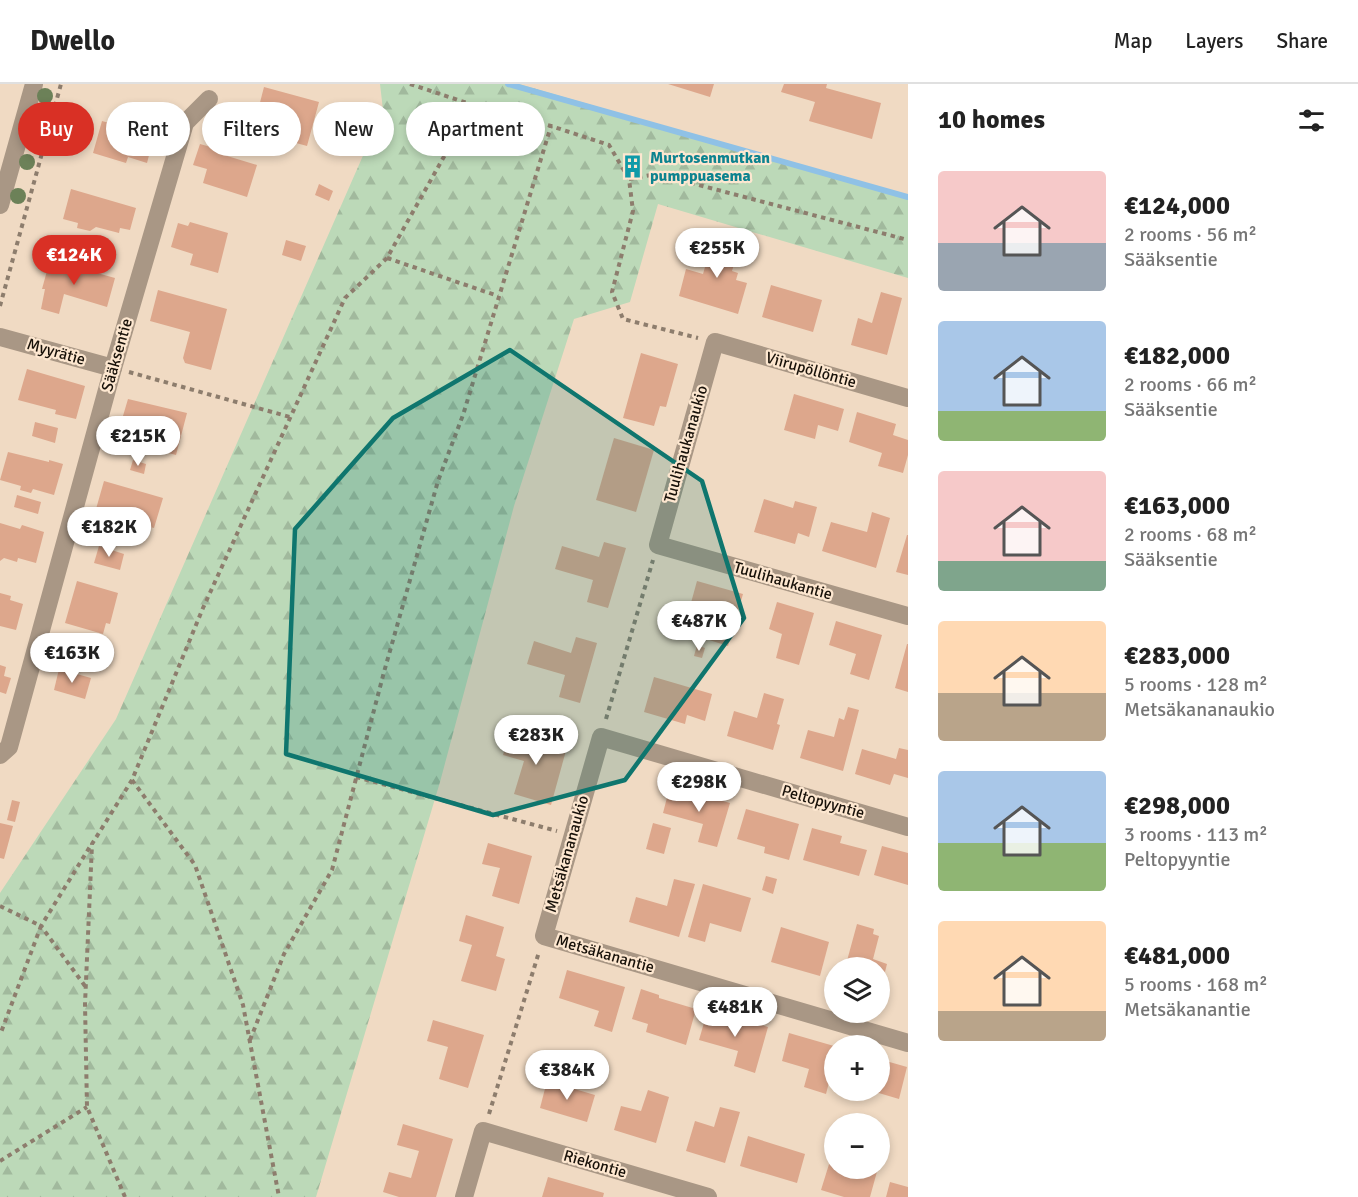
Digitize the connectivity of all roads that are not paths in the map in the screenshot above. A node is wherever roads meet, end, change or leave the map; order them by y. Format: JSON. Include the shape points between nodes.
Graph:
{"nodes":[{"id":1,"x":34,"y":84,"type":"edge"},
{"id":2,"x":209,"y":99,"type":"dead end"},
{"id":3,"x":0,"y":205,"type":"edge"},
{"id":4,"x":0,"y":337,"type":"edge"},
{"id":5,"x":715,"y":342,"type":"joint"},
{"id":6,"x":113,"y":368,"type":"junction"},
{"id":7,"x":908,"y":398,"type":"edge"},
{"id":8,"x":658,"y":545,"type":"joint"},
{"id":9,"x":908,"y":616,"type":"edge"},
{"id":10,"x":601,"y":737,"type":"joint"},
{"id":11,"x":0,"y":755,"type":"edge"},
{"id":12,"x":908,"y":827,"type":"edge"},
{"id":13,"x":544,"y":936,"type":"joint"},
{"id":14,"x":908,"y":1043,"type":"edge"},
{"id":15,"x":464,"y":1197,"type":"edge"},
{"id":16,"x":708,"y":1197,"type":"edge"}],
"edges":[{"from":1,"to":3,"type":"street"},
{"from":2,"to":6,"type":"street","name":"Sääksentie","via":[[185,123]]},
{"from":4,"to":6,"type":"street","name":"Myyrätie"},
{"from":5,"to":7,"type":"street","name":"Viirupöllöntie"},
{"from":5,"to":8,"type":"street","name":"Tuulihaukanaukio"},
{"from":6,"to":11,"type":"street","name":"Sääksentie","via":[[9,747]]},
{"from":8,"to":9,"type":"street","name":"Tuulihaukantie"},
{"from":10,"to":12,"type":"street","name":"Peltopyyntie"},
{"from":10,"to":13,"type":"street","name":"Metsäkananaukio"},
{"from":13,"to":14,"type":"street","name":"Metsäkanantie"},
{"from":15,"to":16,"type":"street","name":"Riekontie","via":[[483,1131]]}]}
